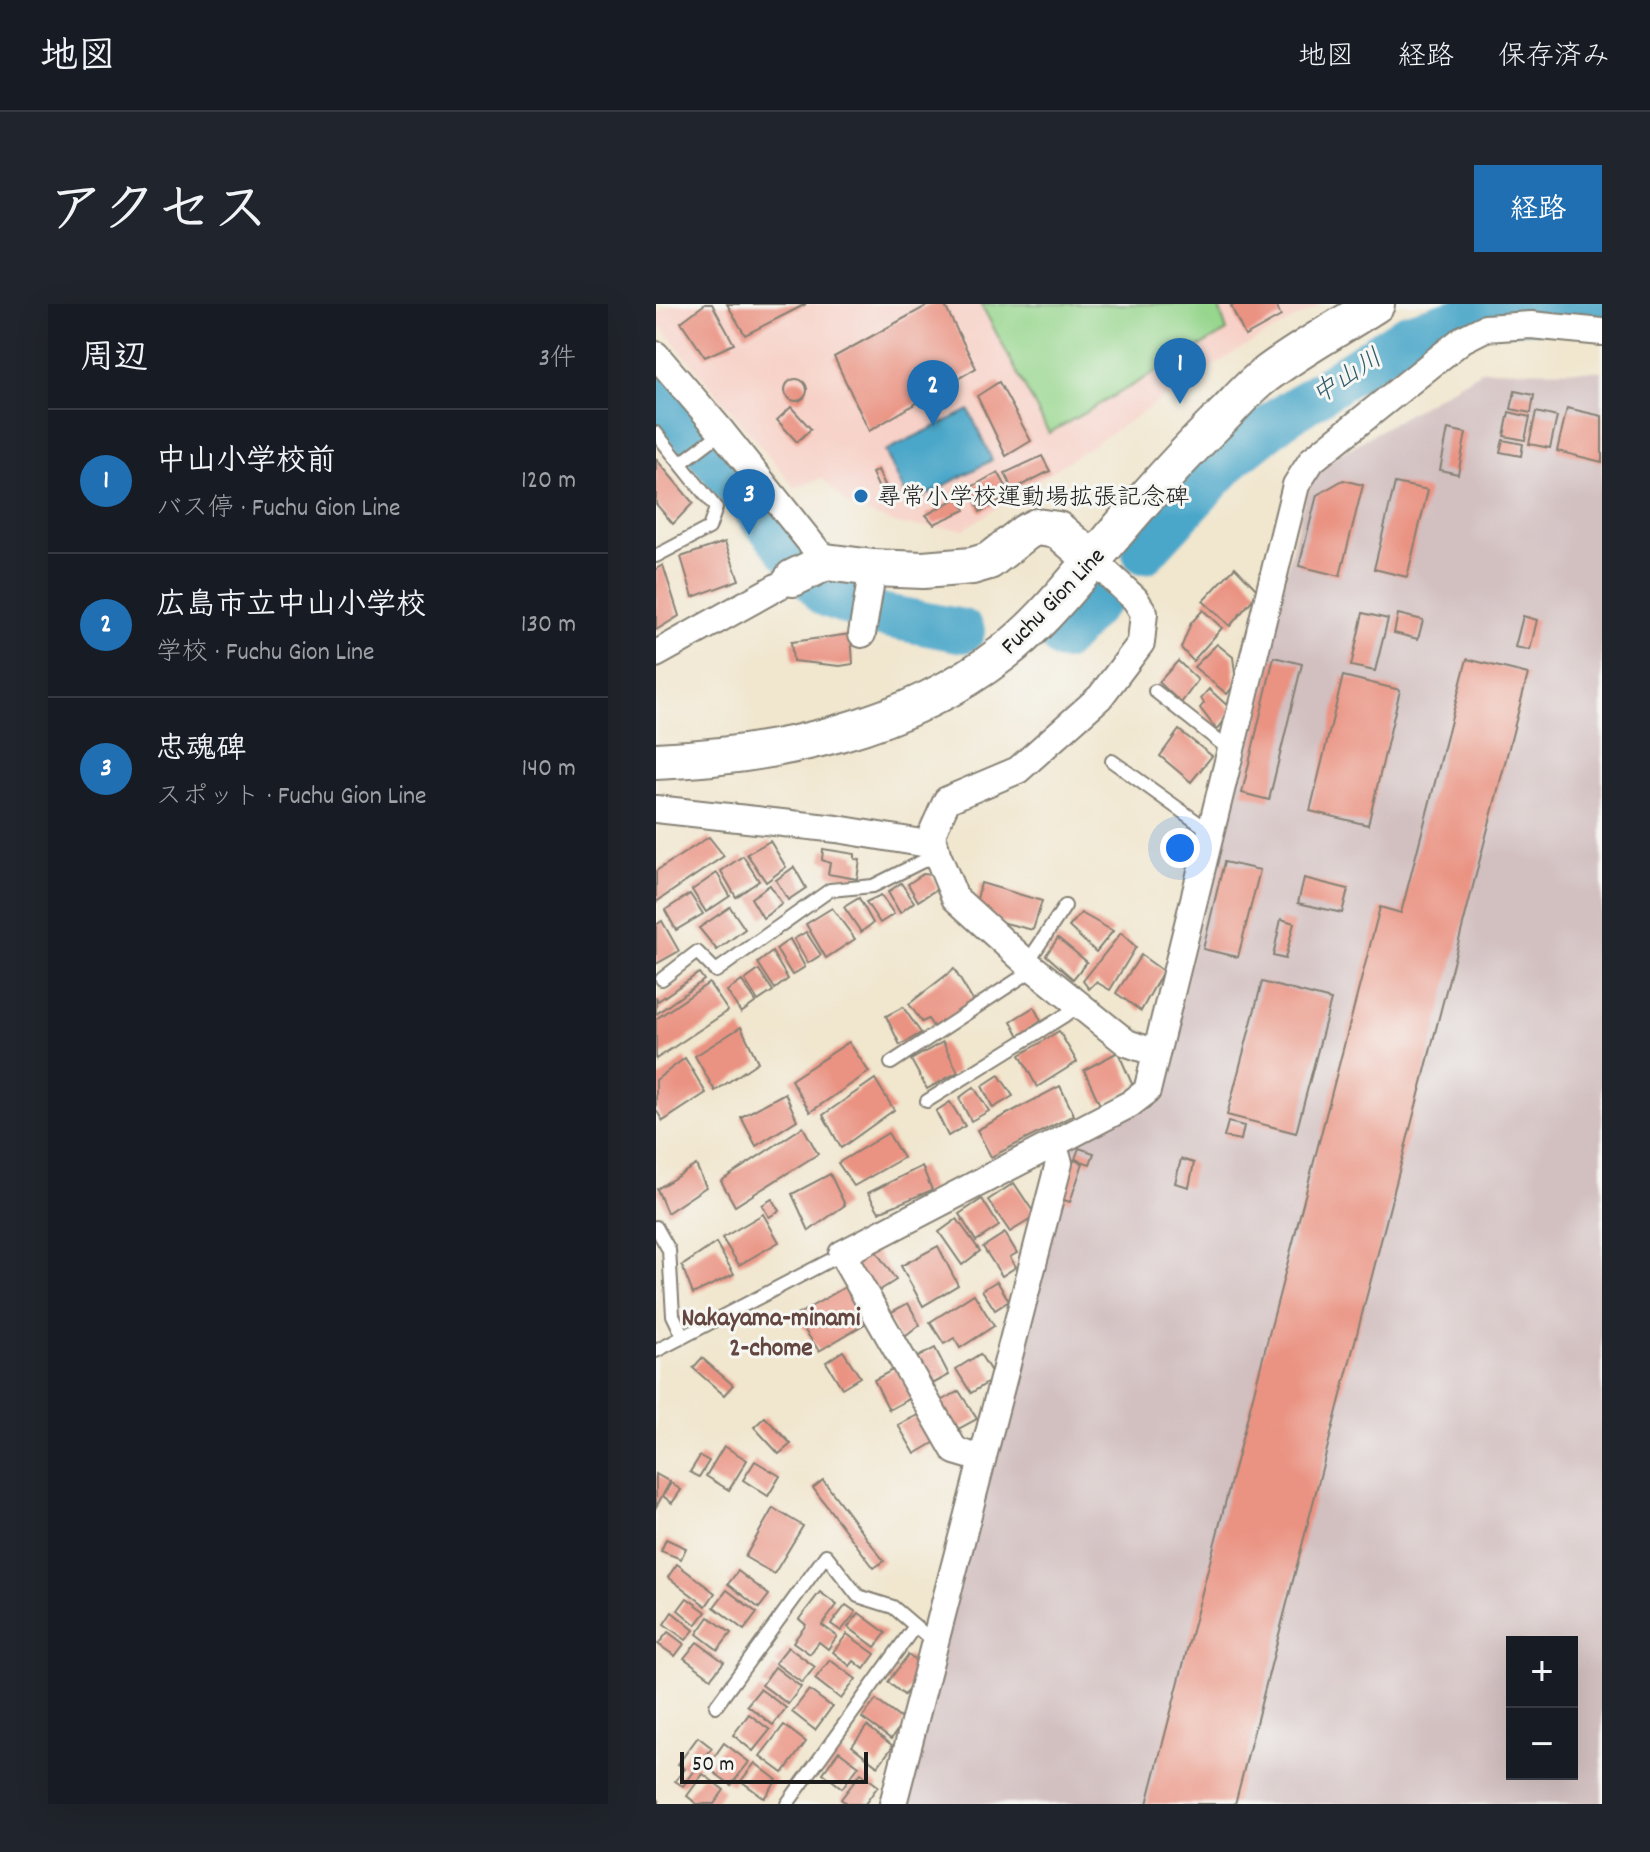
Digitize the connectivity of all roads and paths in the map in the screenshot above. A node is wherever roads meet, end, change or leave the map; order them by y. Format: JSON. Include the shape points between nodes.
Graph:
{"nodes":[{"id":1,"x":1376,"y":304,"type":"edge"},
{"id":2,"x":1602,"y":332,"type":"edge"},
{"id":3,"x":656,"y":355,"type":"edge"},
{"id":4,"x":656,"y":433,"type":"edge"},
{"id":5,"x":717,"y":436,"type":"junction"},
{"id":6,"x":681,"y":463,"type":"junction"},
{"id":7,"x":656,"y":556,"type":"edge"},
{"id":8,"x":1093,"y":560,"type":"junction"},
{"id":9,"x":813,"y":568,"type":"junction"},
{"id":10,"x":873,"y":568,"type":"junction"},
{"id":11,"x":864,"y":621,"type":"dead end"},
{"id":12,"x":656,"y":654,"type":"edge"},
{"id":13,"x":1155,"y":691,"type":"dead end"},
{"id":14,"x":1231,"y":751,"type":"junction"},
{"id":15,"x":656,"y":761,"type":"edge"},
{"id":16,"x":1112,"y":761,"type":"dead end"},
{"id":17,"x":656,"y":809,"type":"edge"},
{"id":18,"x":1211,"y":832,"type":"junction"},
{"id":19,"x":936,"y":849,"type":"junction"},
{"id":20,"x":1065,"y":906,"type":"dead end"},
{"id":21,"x":1031,"y":966,"type":"junction"},
{"id":22,"x":662,"y":979,"type":"dead end"},
{"id":23,"x":1080,"y":1006,"type":"junction"},
{"id":24,"x":1156,"y":1053,"type":"junction"},
{"id":25,"x":891,"y":1063,"type":"dead end"},
{"id":26,"x":927,"y":1101,"type":"dead end"},
{"id":27,"x":1053,"y":1144,"type":"junction"},
{"id":28,"x":656,"y":1227,"type":"edge"},
{"id":29,"x":842,"y":1254,"type":"junction"},
{"id":30,"x":683,"y":1336,"type":"junction"},
{"id":31,"x":656,"y":1351,"type":"edge"},
{"id":32,"x":982,"y":1459,"type":"junction"},
{"id":33,"x":925,"y":1635,"type":"junction"},
{"id":34,"x":716,"y":1706,"type":"dead end"},
{"id":35,"x":787,"y":1804,"type":"edge"},
{"id":36,"x":893,"y":1804,"type":"edge"}],
"edges":[{"from":1,"to":8,"type":"main road","name":"Fuchu Gion Line","via":[[1263,376],[1179,458]]},
{"from":2,"to":14,"type":"street","via":[[1531,325],[1485,328],[1463,339],[1312,460],[1296,485]]},
{"from":3,"to":5,"type":"street"},
{"from":4,"to":6,"type":"lane"},
{"from":5,"to":6,"type":"lane"},
{"from":5,"to":9,"type":"street"},
{"from":6,"to":7,"type":"lane","via":[[716,508],[709,528]]},
{"from":8,"to":10,"type":"main road","via":[[1058,530],[1036,527],[989,561],[972,566]]},
{"from":8,"to":15,"type":"main road","name":"Fuchu Gion Line","via":[[1005,652],[960,683],[907,709],[800,743]]},
{"from":8,"to":19,"type":"street","via":[[1144,613],[1141,643],[1100,697],[1018,770],[947,800],[932,833]]},
{"from":9,"to":10,"type":"main road"},
{"from":9,"to":12,"type":"street"},
{"from":10,"to":11,"type":"street"},
{"from":13,"to":14,"type":"lane"},
{"from":14,"to":18,"type":"street"},
{"from":16,"to":18,"type":"lane"},
{"from":17,"to":19,"type":"street","via":[[837,829]]},
{"from":18,"to":24,"type":"street"},
{"from":19,"to":21,"type":"street","via":[[955,898]]},
{"from":19,"to":22,"type":"lane","via":[[873,886],[830,890],[716,971],[697,952]]},
{"from":20,"to":21,"type":"lane"},
{"from":21,"to":23,"type":"street"},
{"from":21,"to":25,"type":"lane"},
{"from":23,"to":24,"type":"street","via":[[1127,1043]]},
{"from":23,"to":26,"type":"lane"},
{"from":24,"to":27,"type":"street","via":[[1147,1091]]},
{"from":27,"to":29,"type":"street"},
{"from":27,"to":32,"type":"street","via":[[1059,1163]]},
{"from":28,"to":30,"type":"lane","via":[[669,1250],[673,1315]]},
{"from":29,"to":30,"type":"lane"},
{"from":29,"to":32,"type":"street","via":[[955,1451]]},
{"from":30,"to":31,"type":"lane"},
{"from":32,"to":33,"type":"street"},
{"from":33,"to":34,"type":"lane","via":[[893,1607],[858,1596],[826,1555]]},
{"from":33,"to":35,"type":"lane"},
{"from":33,"to":36,"type":"street"}]}
